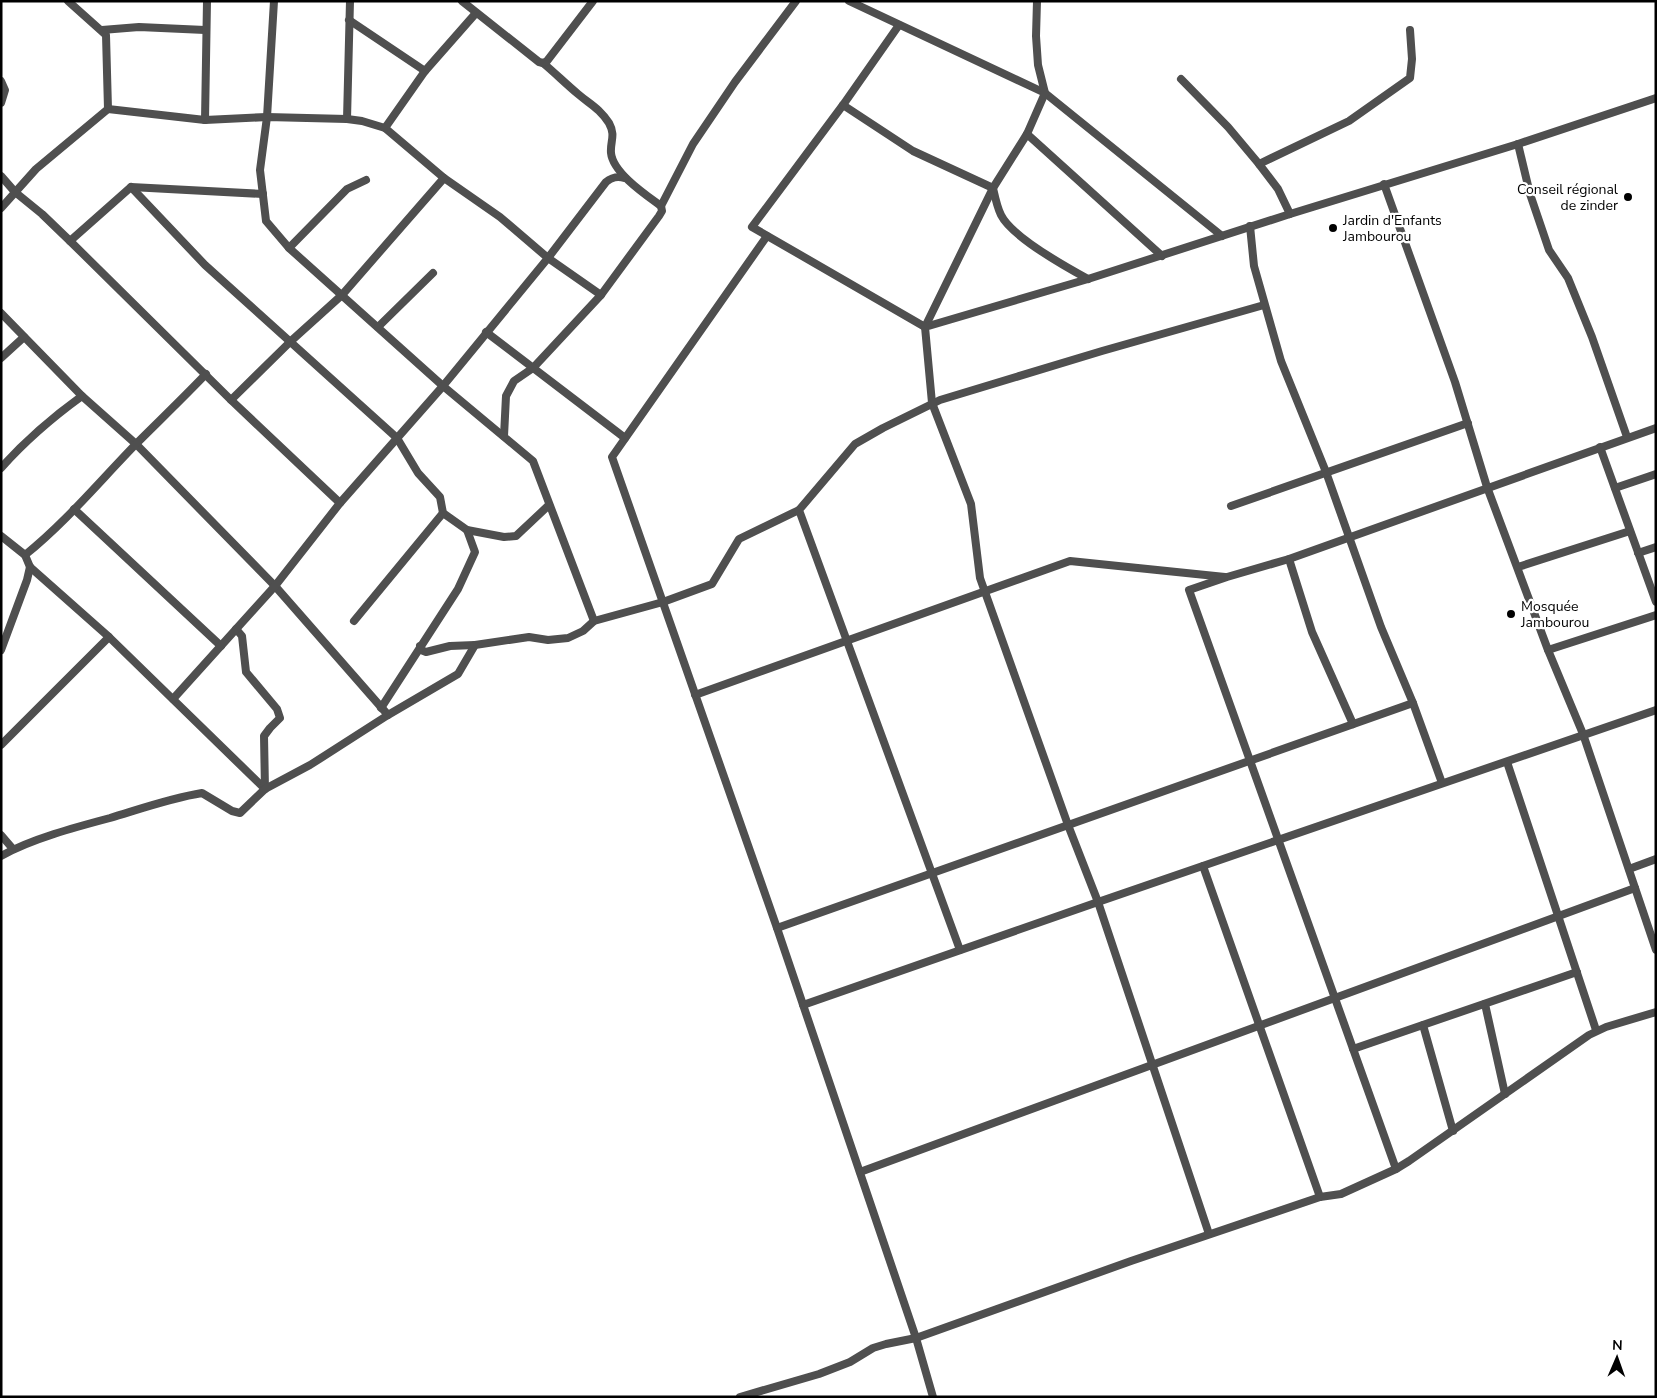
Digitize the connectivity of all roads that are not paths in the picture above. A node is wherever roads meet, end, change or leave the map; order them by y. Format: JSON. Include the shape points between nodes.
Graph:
{"nodes":[{"id":1,"x":68,"y":1,"type":"edge"},
{"id":2,"x":207,"y":1,"type":"edge"},
{"id":3,"x":274,"y":1,"type":"edge"},
{"id":4,"x":350,"y":1,"type":"edge"},
{"id":5,"x":462,"y":1,"type":"edge"},
{"id":6,"x":593,"y":1,"type":"edge"},
{"id":7,"x":796,"y":1,"type":"edge"},
{"id":8,"x":849,"y":1,"type":"edge"},
{"id":9,"x":1037,"y":1,"type":"edge"},
{"id":10,"x":476,"y":13,"type":"junction"},
{"id":11,"x":349,"y":20,"type":"junction"},
{"id":12,"x":899,"y":25,"type":"junction"},
{"id":13,"x":102,"y":30,"type":"junction"},
{"id":14,"x":205,"y":30,"type":"junction"},
{"id":15,"x":1410,"y":30,"type":"dead end"},
{"id":16,"x":543,"y":63,"type":"junction"},
{"id":17,"x":425,"y":71,"type":"junction"},
{"id":18,"x":1181,"y":79,"type":"dead end"},
{"id":19,"x":1,"y":81,"type":"edge"},
{"id":20,"x":1045,"y":93,"type":"junction"},
{"id":21,"x":1656,"y":98,"type":"edge"},
{"id":22,"x":1,"y":103,"type":"edge"},
{"id":23,"x":843,"y":105,"type":"junction"},
{"id":24,"x":108,"y":109,"type":"junction"},
{"id":25,"x":267,"y":117,"type":"junction"},
{"id":26,"x":347,"y":119,"type":"junction"},
{"id":27,"x":205,"y":120,"type":"junction"},
{"id":28,"x":385,"y":128,"type":"junction"},
{"id":29,"x":1027,"y":134,"type":"junction"},
{"id":30,"x":1518,"y":144,"type":"junction"},
{"id":31,"x":1260,"y":164,"type":"junction"},
{"id":32,"x":1,"y":176,"type":"edge"},
{"id":33,"x":444,"y":178,"type":"junction"},
{"id":34,"x":625,"y":178,"type":"junction"},
{"id":35,"x":366,"y":180,"type":"dead end"},
{"id":36,"x":1384,"y":184,"type":"junction"},
{"id":37,"x":131,"y":187,"type":"junction"},
{"id":38,"x":993,"y":188,"type":"junction"},
{"id":39,"x":15,"y":192,"type":"junction"},
{"id":40,"x":263,"y":194,"type":"junction"},
{"id":41,"x":661,"y":206,"type":"junction"},
{"id":42,"x":1,"y":208,"type":"edge"},
{"id":43,"x":1290,"y":214,"type":"junction"},
{"id":44,"x":1250,"y":226,"type":"junction"},
{"id":45,"x":767,"y":236,"type":"junction"},
{"id":46,"x":1222,"y":236,"type":"junction"},
{"id":47,"x":70,"y":241,"type":"junction"},
{"id":48,"x":289,"y":248,"type":"junction"},
{"id":49,"x":1162,"y":256,"type":"junction"},
{"id":50,"x":548,"y":258,"type":"junction"},
{"id":51,"x":433,"y":273,"type":"dead end"},
{"id":52,"x":1088,"y":279,"type":"junction"},
{"id":53,"x":342,"y":295,"type":"junction"},
{"id":54,"x":601,"y":295,"type":"junction"},
{"id":55,"x":1264,"y":305,"type":"junction"},
{"id":56,"x":1,"y":313,"type":"edge"},
{"id":57,"x":378,"y":327,"type":"junction"},
{"id":58,"x":925,"y":327,"type":"junction"},
{"id":59,"x":486,"y":332,"type":"junction"},
{"id":60,"x":24,"y":337,"type":"junction"},
{"id":61,"x":291,"y":341,"type":"junction"},
{"id":62,"x":1,"y":358,"type":"edge"},
{"id":63,"x":534,"y":368,"type":"junction"},
{"id":64,"x":206,"y":374,"type":"junction"},
{"id":65,"x":443,"y":386,"type":"junction"},
{"id":66,"x":82,"y":396,"type":"junction"},
{"id":67,"x":231,"y":400,"type":"junction"},
{"id":68,"x":932,"y":403,"type":"junction"},
{"id":69,"x":1468,"y":424,"type":"junction"},
{"id":70,"x":1656,"y":428,"type":"edge"},
{"id":71,"x":504,"y":436,"type":"junction"},
{"id":72,"x":1627,"y":437,"type":"junction"},
{"id":73,"x":397,"y":438,"type":"junction"},
{"id":74,"x":625,"y":438,"type":"junction"},
{"id":75,"x":136,"y":444,"type":"junction"},
{"id":76,"x":1600,"y":447,"type":"junction"},
{"id":77,"x":1,"y":468,"type":"edge"},
{"id":78,"x":1326,"y":472,"type":"junction"},
{"id":79,"x":1656,"y":474,"type":"edge"},
{"id":80,"x":1487,"y":487,"type":"junction"},
{"id":81,"x":1615,"y":488,"type":"junction"},
{"id":82,"x":340,"y":502,"type":"junction"},
{"id":83,"x":549,"y":505,"type":"junction"},
{"id":84,"x":1231,"y":506,"type":"dead end"},
{"id":85,"x":74,"y":508,"type":"junction"},
{"id":86,"x":799,"y":510,"type":"junction"},
{"id":87,"x":443,"y":513,"type":"junction"},
{"id":88,"x":467,"y":530,"type":"junction"},
{"id":89,"x":1630,"y":531,"type":"junction"},
{"id":90,"x":1,"y":536,"type":"edge"},
{"id":91,"x":1350,"y":537,"type":"junction"},
{"id":92,"x":1656,"y":547,"type":"edge"},
{"id":93,"x":1638,"y":553,"type":"junction"},
{"id":94,"x":24,"y":555,"type":"junction"},
{"id":95,"x":1289,"y":559,"type":"junction"},
{"id":96,"x":1518,"y":567,"type":"junction"},
{"id":97,"x":30,"y":568,"type":"junction"},
{"id":98,"x":1227,"y":577,"type":"junction"},
{"id":99,"x":275,"y":586,"type":"junction"},
{"id":100,"x":984,"y":591,"type":"junction"},
{"id":101,"x":663,"y":602,"type":"junction"},
{"id":102,"x":1656,"y":602,"type":"edge"},
{"id":103,"x":1656,"y":615,"type":"edge"},
{"id":104,"x":354,"y":621,"type":"dead end"},
{"id":105,"x":594,"y":621,"type":"junction"},
{"id":106,"x":236,"y":629,"type":"junction"},
{"id":107,"x":110,"y":637,"type":"junction"},
{"id":108,"x":847,"y":640,"type":"junction"},
{"id":109,"x":475,"y":645,"type":"junction"},
{"id":110,"x":221,"y":646,"type":"junction"},
{"id":111,"x":420,"y":646,"type":"junction"},
{"id":112,"x":1,"y":650,"type":"edge"},
{"id":113,"x":1548,"y":650,"type":"junction"},
{"id":114,"x":695,"y":695,"type":"junction"},
{"id":115,"x":173,"y":699,"type":"junction"},
{"id":116,"x":1413,"y":703,"type":"junction"},
{"id":117,"x":381,"y":708,"type":"junction"},
{"id":118,"x":1655,"y":714,"type":"edge"},
{"id":119,"x":388,"y":715,"type":"junction"},
{"id":120,"x":1353,"y":724,"type":"junction"},
{"id":121,"x":1583,"y":734,"type":"junction"},
{"id":122,"x":1,"y":745,"type":"edge"},
{"id":123,"x":1250,"y":761,"type":"junction"},
{"id":124,"x":1507,"y":762,"type":"junction"},
{"id":125,"x":1442,"y":783,"type":"junction"},
{"id":126,"x":265,"y":789,"type":"junction"},
{"id":127,"x":1068,"y":825,"type":"junction"},
{"id":128,"x":1,"y":835,"type":"edge"},
{"id":129,"x":1278,"y":840,"type":"junction"},
{"id":130,"x":13,"y":849,"type":"junction"},
{"id":131,"x":1,"y":856,"type":"edge"},
{"id":132,"x":1656,"y":859,"type":"edge"},
{"id":133,"x":1203,"y":866,"type":"junction"},
{"id":134,"x":1629,"y":869,"type":"junction"},
{"id":135,"x":932,"y":873,"type":"junction"},
{"id":136,"x":1635,"y":888,"type":"junction"},
{"id":137,"x":1098,"y":902,"type":"junction"},
{"id":138,"x":1558,"y":916,"type":"junction"},
{"id":139,"x":777,"y":928,"type":"junction"},
{"id":140,"x":1655,"y":947,"type":"edge"},
{"id":141,"x":960,"y":950,"type":"junction"},
{"id":142,"x":1577,"y":972,"type":"junction"},
{"id":143,"x":1335,"y":998,"type":"junction"},
{"id":144,"x":1485,"y":1004,"type":"junction"},
{"id":145,"x":803,"y":1005,"type":"junction"},
{"id":146,"x":1656,"y":1012,"type":"edge"},
{"id":147,"x":1259,"y":1025,"type":"junction"},
{"id":148,"x":1423,"y":1025,"type":"junction"},
{"id":149,"x":1596,"y":1030,"type":"junction"},
{"id":150,"x":1353,"y":1049,"type":"junction"},
{"id":151,"x":1152,"y":1064,"type":"junction"},
{"id":152,"x":1504,"y":1094,"type":"junction"},
{"id":153,"x":1453,"y":1131,"type":"junction"},
{"id":154,"x":1396,"y":1169,"type":"junction"},
{"id":155,"x":860,"y":1172,"type":"junction"},
{"id":156,"x":1320,"y":1197,"type":"junction"},
{"id":157,"x":1209,"y":1234,"type":"junction"},
{"id":158,"x":916,"y":1338,"type":"junction"},
{"id":159,"x":740,"y":1397,"type":"edge"},
{"id":160,"x":933,"y":1397,"type":"edge"}],
"edges":[{"from":1,"to":13,"type":"street"},
{"from":2,"to":14,"type":"street"},
{"from":3,"to":25,"type":"street"},
{"from":4,"to":11,"type":"street"},
{"from":5,"to":10,"type":"street"},
{"from":6,"to":16,"type":"street"},
{"from":7,"to":41,"type":"street","via":[[693,144]]},
{"from":8,"to":12,"type":"street"},
{"from":9,"to":20,"type":"street","via":[[1038,65]]},
{"from":10,"to":16,"type":"street"},
{"from":10,"to":17,"type":"street"},
{"from":11,"to":17,"type":"street"},
{"from":11,"to":26,"type":"street"},
{"from":12,"to":20,"type":"street"},
{"from":12,"to":23,"type":"street"},
{"from":13,"to":14,"type":"street","via":[[139,27]]},
{"from":13,"to":24,"type":"street","via":[[106,34]]},
{"from":14,"to":27,"type":"street"},
{"from":15,"to":31,"type":"street","via":[[1410,78],[1349,121]]},
{"from":16,"to":34,"type":"street","via":[[598,108],[608,121],[613,134],[611,153]]},
{"from":17,"to":28,"type":"street"},
{"from":18,"to":31,"type":"street"},
{"from":19,"to":22,"type":"street","via":[[5,90]]},
{"from":20,"to":29,"type":"street"},
{"from":20,"to":46,"type":"street"},
{"from":21,"to":30,"type":"street"},
{"from":23,"to":38,"type":"street","via":[[913,151]]},
{"from":23,"to":45,"type":"street","via":[[752,227]]},
{"from":24,"to":27,"type":"street"},
{"from":24,"to":39,"type":"street","via":[[36,169]]},
{"from":25,"to":26,"type":"street"},
{"from":25,"to":27,"type":"street"},
{"from":25,"to":40,"type":"street","via":[[260,170]]},
{"from":26,"to":28,"type":"street"},
{"from":28,"to":33,"type":"street"},
{"from":29,"to":38,"type":"street"},
{"from":29,"to":49,"type":"street"},
{"from":30,"to":36,"type":"street"},
{"from":30,"to":72,"type":"street","via":[[1548,250],[1568,278]]},
{"from":31,"to":43,"type":"street","via":[[1278,189]]},
{"from":32,"to":39,"type":"street"},
{"from":33,"to":50,"type":"street","via":[[500,217]]},
{"from":33,"to":53,"type":"street"},
{"from":34,"to":41,"type":"street"},
{"from":34,"to":50,"type":"street","via":[[619,176],[606,182]]},
{"from":35,"to":48,"type":"street","via":[[347,189]]},
{"from":36,"to":43,"type":"street"},
{"from":36,"to":69,"type":"street"},
{"from":37,"to":40,"type":"street"},
{"from":37,"to":47,"type":"street"},
{"from":37,"to":61,"type":"street","via":[[205,265]]},
{"from":38,"to":52,"type":"street","via":[[1001,215],[1012,229],[1051,258]]},
{"from":38,"to":58,"type":"street"},
{"from":39,"to":42,"type":"street"},
{"from":39,"to":47,"type":"street"},
{"from":40,"to":48,"type":"street","via":[[266,221]]},
{"from":41,"to":54,"type":"street","via":[[659,216]]},
{"from":43,"to":44,"type":"street"},
{"from":44,"to":46,"type":"street"},
{"from":44,"to":55,"type":"street","via":[[1254,266]]},
{"from":45,"to":58,"type":"street"},
{"from":45,"to":74,"type":"street"},
{"from":46,"to":49,"type":"street"},
{"from":47,"to":64,"type":"street"},
{"from":48,"to":53,"type":"street"},
{"from":49,"to":52,"type":"street"},
{"from":50,"to":54,"type":"street"},
{"from":50,"to":59,"type":"street"},
{"from":51,"to":57,"type":"street"},
{"from":52,"to":58,"type":"street"},
{"from":53,"to":57,"type":"street"},
{"from":53,"to":61,"type":"street"},
{"from":54,"to":63,"type":"street"},
{"from":55,"to":68,"type":"street"},
{"from":55,"to":78,"type":"street","via":[[1281,361]]},
{"from":56,"to":60,"type":"street"},
{"from":57,"to":65,"type":"street"},
{"from":58,"to":68,"type":"street"},
{"from":59,"to":63,"type":"street"},
{"from":59,"to":65,"type":"street"},
{"from":60,"to":62,"type":"street"},
{"from":60,"to":66,"type":"street"},
{"from":61,"to":67,"type":"street"},
{"from":61,"to":73,"type":"street"},
{"from":63,"to":71,"type":"street","via":[[514,381],[506,396]]},
{"from":63,"to":74,"type":"street"},
{"from":64,"to":67,"type":"street"},
{"from":64,"to":75,"type":"street"},
{"from":65,"to":71,"type":"street"},
{"from":65,"to":73,"type":"street"},
{"from":66,"to":75,"type":"street"},
{"from":66,"to":77,"type":"street","via":[[56,415]]},
{"from":67,"to":82,"type":"street"},
{"from":68,"to":86,"type":"street","via":[[855,444]]},
{"from":68,"to":100,"type":"street","via":[[971,504]]},
{"from":69,"to":78,"type":"street"},
{"from":69,"to":80,"type":"street"},
{"from":70,"to":72,"type":"street"},
{"from":71,"to":83,"type":"street","via":[[534,461]]},
{"from":72,"to":76,"type":"street"},
{"from":73,"to":82,"type":"street"},
{"from":73,"to":87,"type":"street","via":[[418,473],[440,498]]},
{"from":74,"to":101,"type":"street","via":[[612,457]]},
{"from":75,"to":85,"type":"street"},
{"from":75,"to":99,"type":"street"},
{"from":76,"to":80,"type":"street"},
{"from":76,"to":81,"type":"street"},
{"from":78,"to":84,"type":"street"},
{"from":78,"to":91,"type":"street"},
{"from":79,"to":81,"type":"street"},
{"from":80,"to":91,"type":"street"},
{"from":80,"to":96,"type":"street"},
{"from":81,"to":89,"type":"street"},
{"from":82,"to":99,"type":"street"},
{"from":83,"to":88,"type":"street","via":[[516,536]]},
{"from":83,"to":105,"type":"street"},
{"from":85,"to":94,"type":"street"},
{"from":85,"to":110,"type":"street"},
{"from":86,"to":101,"type":"street","via":[[739,538],[712,584]]},
{"from":86,"to":108,"type":"street"},
{"from":87,"to":88,"type":"street"},
{"from":87,"to":104,"type":"street"},
{"from":88,"to":111,"type":"street","via":[[475,552],[458,589]]},
{"from":89,"to":93,"type":"street"},
{"from":89,"to":96,"type":"street"},
{"from":90,"to":94,"type":"street"},
{"from":91,"to":95,"type":"street"},
{"from":91,"to":116,"type":"street","via":[[1381,627]]},
{"from":92,"to":93,"type":"street"},
{"from":93,"to":102,"type":"street"},
{"from":94,"to":97,"type":"street"},
{"from":95,"to":98,"type":"street"},
{"from":95,"to":120,"type":"street","via":[[1312,632]]},
{"from":96,"to":113,"type":"street"},
{"from":97,"to":107,"type":"street"},
{"from":97,"to":112,"type":"street"},
{"from":98,"to":100,"type":"street","via":[[1070,560]]},
{"from":98,"to":123,"type":"street","via":[[1189,590]]},
{"from":99,"to":106,"type":"street"},
{"from":99,"to":117,"type":"street"},
{"from":100,"to":108,"type":"street"},
{"from":100,"to":127,"type":"street"},
{"from":101,"to":105,"type":"street"},
{"from":101,"to":114,"type":"street"},
{"from":103,"to":113,"type":"street"},
{"from":105,"to":109,"type":"street","via":[[568,638],[548,640],[529,637]]},
{"from":106,"to":110,"type":"street"},
{"from":106,"to":126,"type":"street","via":[[242,636],[246,672],[277,709],[280,718],[264,736]]},
{"from":107,"to":115,"type":"street"},
{"from":107,"to":122,"type":"street"},
{"from":108,"to":114,"type":"street"},
{"from":108,"to":135,"type":"street"},
{"from":109,"to":111,"type":"street","via":[[450,646],[426,652]]},
{"from":109,"to":119,"type":"street","via":[[458,674]]},
{"from":110,"to":115,"type":"street"},
{"from":111,"to":117,"type":"street"},
{"from":113,"to":121,"type":"street"},
{"from":114,"to":139,"type":"street"},
{"from":115,"to":126,"type":"street"},
{"from":116,"to":120,"type":"street"},
{"from":116,"to":125,"type":"street"},
{"from":117,"to":119,"type":"street"},
{"from":118,"to":121,"type":"street"},
{"from":119,"to":126,"type":"street","via":[[310,765]]},
{"from":120,"to":123,"type":"street"},
{"from":121,"to":124,"type":"street"},
{"from":121,"to":134,"type":"street"},
{"from":123,"to":127,"type":"street"},
{"from":123,"to":129,"type":"street"},
{"from":124,"to":125,"type":"street"},
{"from":124,"to":138,"type":"street"},
{"from":125,"to":129,"type":"street"},
{"from":126,"to":130,"type":"street","via":[[240,813],[202,793]]},
{"from":127,"to":135,"type":"street"},
{"from":127,"to":137,"type":"street"},
{"from":128,"to":130,"type":"street"},
{"from":129,"to":133,"type":"street"},
{"from":129,"to":143,"type":"street"},
{"from":130,"to":131,"type":"street"},
{"from":132,"to":134,"type":"street"},
{"from":133,"to":137,"type":"street"},
{"from":133,"to":147,"type":"street"},
{"from":134,"to":136,"type":"street"},
{"from":135,"to":139,"type":"street"},
{"from":135,"to":141,"type":"street"},
{"from":136,"to":138,"type":"street"},
{"from":136,"to":140,"type":"street"},
{"from":137,"to":141,"type":"street"},
{"from":137,"to":151,"type":"street"},
{"from":138,"to":142,"type":"street"},
{"from":138,"to":143,"type":"street"},
{"from":139,"to":145,"type":"street"},
{"from":141,"to":145,"type":"street"},
{"from":142,"to":144,"type":"street"},
{"from":142,"to":149,"type":"street"},
{"from":143,"to":147,"type":"street"},
{"from":143,"to":150,"type":"street"},
{"from":144,"to":148,"type":"street"},
{"from":144,"to":152,"type":"street"},
{"from":145,"to":155,"type":"street"},
{"from":146,"to":149,"type":"street"},
{"from":147,"to":151,"type":"street"},
{"from":147,"to":156,"type":"street"},
{"from":148,"to":150,"type":"street"},
{"from":148,"to":153,"type":"street"},
{"from":149,"to":152,"type":"street"},
{"from":150,"to":154,"type":"street"},
{"from":151,"to":155,"type":"street"},
{"from":151,"to":157,"type":"street"},
{"from":152,"to":153,"type":"street"},
{"from":153,"to":154,"type":"street"},
{"from":154,"to":156,"type":"street","via":[[1341,1194]]},
{"from":155,"to":158,"type":"street"},
{"from":156,"to":157,"type":"street"},
{"from":157,"to":158,"type":"street"},
{"from":158,"to":159,"type":"street","via":[[873,1348],[850,1362],[819,1374]]},
{"from":158,"to":160,"type":"street"}]}
